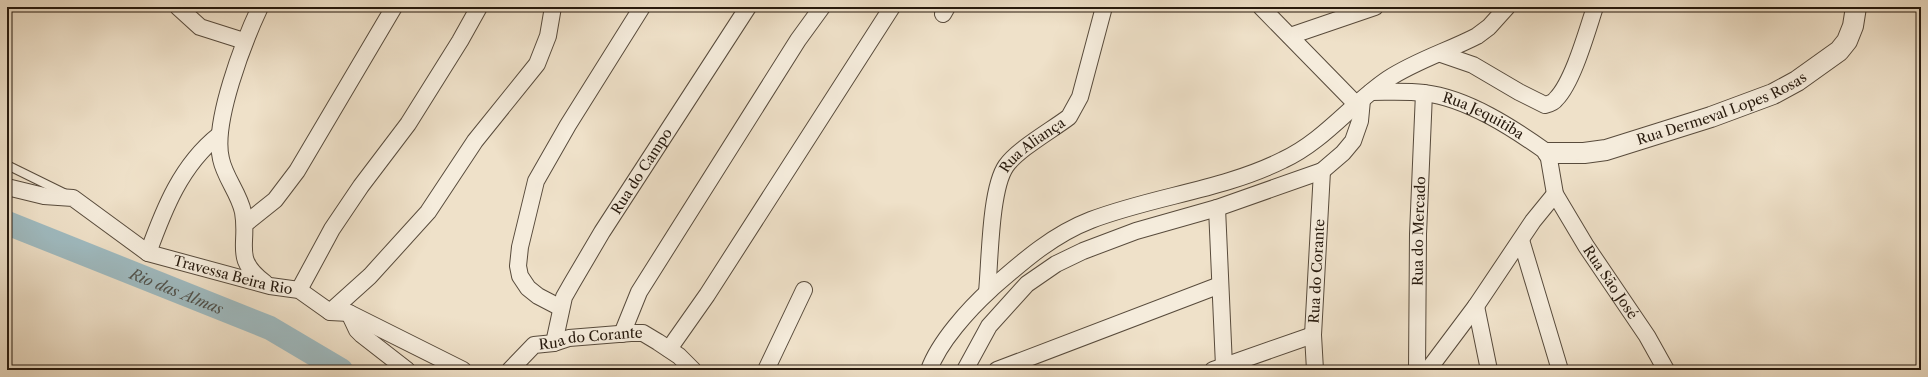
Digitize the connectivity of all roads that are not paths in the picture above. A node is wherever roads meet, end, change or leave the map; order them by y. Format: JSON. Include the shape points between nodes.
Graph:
{"nodes":[{"id":1,"x":178,"y":7,"type":"edge"},
{"id":2,"x":260,"y":7,"type":"edge"},
{"id":3,"x":394,"y":7,"type":"edge"},
{"id":4,"x":479,"y":7,"type":"edge"},
{"id":5,"x":553,"y":7,"type":"edge"},
{"id":6,"x":642,"y":7,"type":"edge"},
{"id":7,"x":748,"y":7,"type":"edge"},
{"id":8,"x":822,"y":7,"type":"edge"},
{"id":9,"x":892,"y":7,"type":"edge"},
{"id":10,"x":1104,"y":7,"type":"edge"},
{"id":11,"x":1261,"y":7,"type":"edge"},
{"id":12,"x":1375,"y":7,"type":"edge"},
{"id":13,"x":1507,"y":7,"type":"edge"},
{"id":14,"x":1595,"y":7,"type":"edge"},
{"id":15,"x":1856,"y":7,"type":"edge"},
{"id":16,"x":1290,"y":36,"type":"junction"},
{"id":17,"x":244,"y":41,"type":"junction"},
{"id":18,"x":1441,"y":54,"type":"junction"},
{"id":19,"x":1424,"y":93,"type":"junction"},
{"id":20,"x":1363,"y":99,"type":"junction"},
{"id":21,"x":219,"y":135,"type":"junction"},
{"id":22,"x":1548,"y":152,"type":"junction"},
{"id":23,"x":7,"y":165,"type":"edge"},
{"id":24,"x":1322,"y":171,"type":"junction"},
{"id":25,"x":7,"y":187,"type":"edge"},
{"id":26,"x":1555,"y":194,"type":"junction"},
{"id":27,"x":73,"y":198,"type":"junction"},
{"id":28,"x":1217,"y":208,"type":"junction"},
{"id":29,"x":245,"y":224,"type":"junction"},
{"id":30,"x":1520,"y":240,"type":"junction"},
{"id":31,"x":148,"y":253,"type":"junction"},
{"id":32,"x":1220,"y":285,"type":"junction"},
{"id":33,"x":270,"y":286,"type":"junction"},
{"id":34,"x":298,"y":290,"type":"junction"},
{"id":35,"x":804,"y":290,"type":"dead end"},
{"id":36,"x":987,"y":292,"type":"junction"},
{"id":37,"x":1476,"y":306,"type":"junction"},
{"id":38,"x":561,"y":308,"type":"junction"},
{"id":39,"x":330,"y":312,"type":"junction"},
{"id":40,"x":348,"y":312,"type":"junction"},
{"id":41,"x":622,"y":334,"type":"junction"},
{"id":42,"x":1313,"y":335,"type":"junction"},
{"id":43,"x":554,"y":343,"type":"junction"},
{"id":44,"x":669,"y":349,"type":"junction"},
{"id":45,"x":1218,"y":368,"type":"edge"},
{"id":46,"x":407,"y":370,"type":"edge"},
{"id":47,"x":463,"y":370,"type":"edge"},
{"id":48,"x":510,"y":370,"type":"edge"},
{"id":49,"x":693,"y":370,"type":"edge"},
{"id":50,"x":766,"y":370,"type":"edge"},
{"id":51,"x":929,"y":370,"type":"edge"},
{"id":52,"x":965,"y":370,"type":"edge"},
{"id":53,"x":997,"y":370,"type":"edge"},
{"id":54,"x":1315,"y":370,"type":"edge"},
{"id":55,"x":1417,"y":370,"type":"edge"},
{"id":56,"x":1428,"y":370,"type":"edge"},
{"id":57,"x":1489,"y":370,"type":"edge"},
{"id":58,"x":1560,"y":370,"type":"edge"},
{"id":59,"x":1666,"y":370,"type":"edge"}],
"edges":[{"from":1,"to":17,"type":"street","via":[[200,27]]},
{"from":2,"to":17,"type":"street"},
{"from":3,"to":29,"type":"street","via":[[297,170],[275,200]]},
{"from":4,"to":34,"type":"street","via":[[408,124],[360,186],[332,229]]},
{"from":5,"to":39,"type":"street","via":[[548,36],[537,64],[474,141],[428,212],[370,276]]},
{"from":6,"to":38,"type":"street","via":[[536,181],[518,266],[520,276],[528,288]]},
{"from":7,"to":38,"type":"street","name":"Rua do Campo","via":[[602,232],[564,297]]},
{"from":8,"to":41,"type":"street","via":[[798,40],[639,292]]},
{"from":9,"to":44,"type":"street","via":[[707,295]]},
{"from":10,"to":36,"type":"street","name":"Rua Aliança","via":[[1082,89],[1073,111],[1069,117],[1006,166],[997,186]]},
{"from":11,"to":16,"type":"street"},
{"from":12,"to":16,"type":"street"},
{"from":13,"to":18,"type":"street","via":[[1477,36]]},
{"from":14,"to":18,"type":"street","via":[[1569,79],[1556,99],[1546,105],[1473,65]]},
{"from":15,"to":22,"type":"street","name":"Rua Dermeval Lopes Rosas","via":[[1853,26],[1847,41],[1839,51],[1798,81],[1772,94],[1711,117],[1606,150],[1584,153]]},
{"from":16,"to":20,"type":"street"},
{"from":17,"to":21,"type":"street"},
{"from":18,"to":20,"type":"street","via":[[1389,79]]},
{"from":19,"to":20,"type":"street","name":"Rua Jequitiba"},
{"from":19,"to":22,"type":"street","name":"Rua Jequitiba","via":[[1458,102],[1486,115]]},
{"from":19,"to":55,"type":"street","name":"Rua do Mercado","via":[[1418,234]]},
{"from":20,"to":24,"type":"street","via":[[1360,121],[1353,141]]},
{"from":20,"to":36,"type":"street","via":[[1316,140],[1284,160],[1227,181],[1090,220],[1052,239]]},
{"from":21,"to":29,"type":"street","via":[[222,162],[239,199]]},
{"from":21,"to":31,"type":"street","via":[[203,147],[184,172]]},
{"from":22,"to":26,"type":"street"},
{"from":23,"to":27,"type":"lane"},
{"from":24,"to":28,"type":"street"},
{"from":24,"to":42,"type":"street","name":"Rua do Corante"},
{"from":25,"to":27,"type":"street","via":[[44,196]]},
{"from":26,"to":30,"type":"street"},
{"from":26,"to":59,"type":"street","name":"Rua São José","via":[[1586,246],[1647,336]]},
{"from":27,"to":31,"type":"street","name":"Travessa Beira Rio"},
{"from":28,"to":32,"type":"street"},
{"from":28,"to":52,"type":"street","via":[[1136,231],[1056,264],[1027,284],[989,326]]},
{"from":29,"to":33,"type":"street","via":[[244,261],[251,271]]},
{"from":30,"to":37,"type":"street"},
{"from":30,"to":58,"type":"street"},
{"from":31,"to":33,"type":"street","name":"Travessa Beira Rio"},
{"from":32,"to":45,"type":"street"},
{"from":32,"to":53,"type":"street"},
{"from":33,"to":34,"type":"street","name":"Travessa Beira Rio"},
{"from":34,"to":39,"type":"street","name":"Travessa Beira Rio"},
{"from":35,"to":50,"type":"street"},
{"from":36,"to":51,"type":"street","via":[[971,306]]},
{"from":37,"to":56,"type":"street"},
{"from":37,"to":57,"type":"street"},
{"from":38,"to":43,"type":"street","name":"Rua do Campo"},
{"from":39,"to":40,"type":"street"},
{"from":40,"to":46,"type":"street","via":[[362,335]]},
{"from":40,"to":47,"type":"street"},
{"from":41,"to":43,"type":"street","name":"Rua do Corante","via":[[569,338]]},
{"from":41,"to":44,"type":"street","name":"Rua do Corante","via":[[643,333]]},
{"from":42,"to":45,"type":"street"},
{"from":42,"to":54,"type":"street","name":"Rua do Corante"},
{"from":43,"to":48,"type":"street","name":"Rua do Corante","via":[[534,345]]},
{"from":44,"to":49,"type":"street","name":"Rua do Corante"}]}
